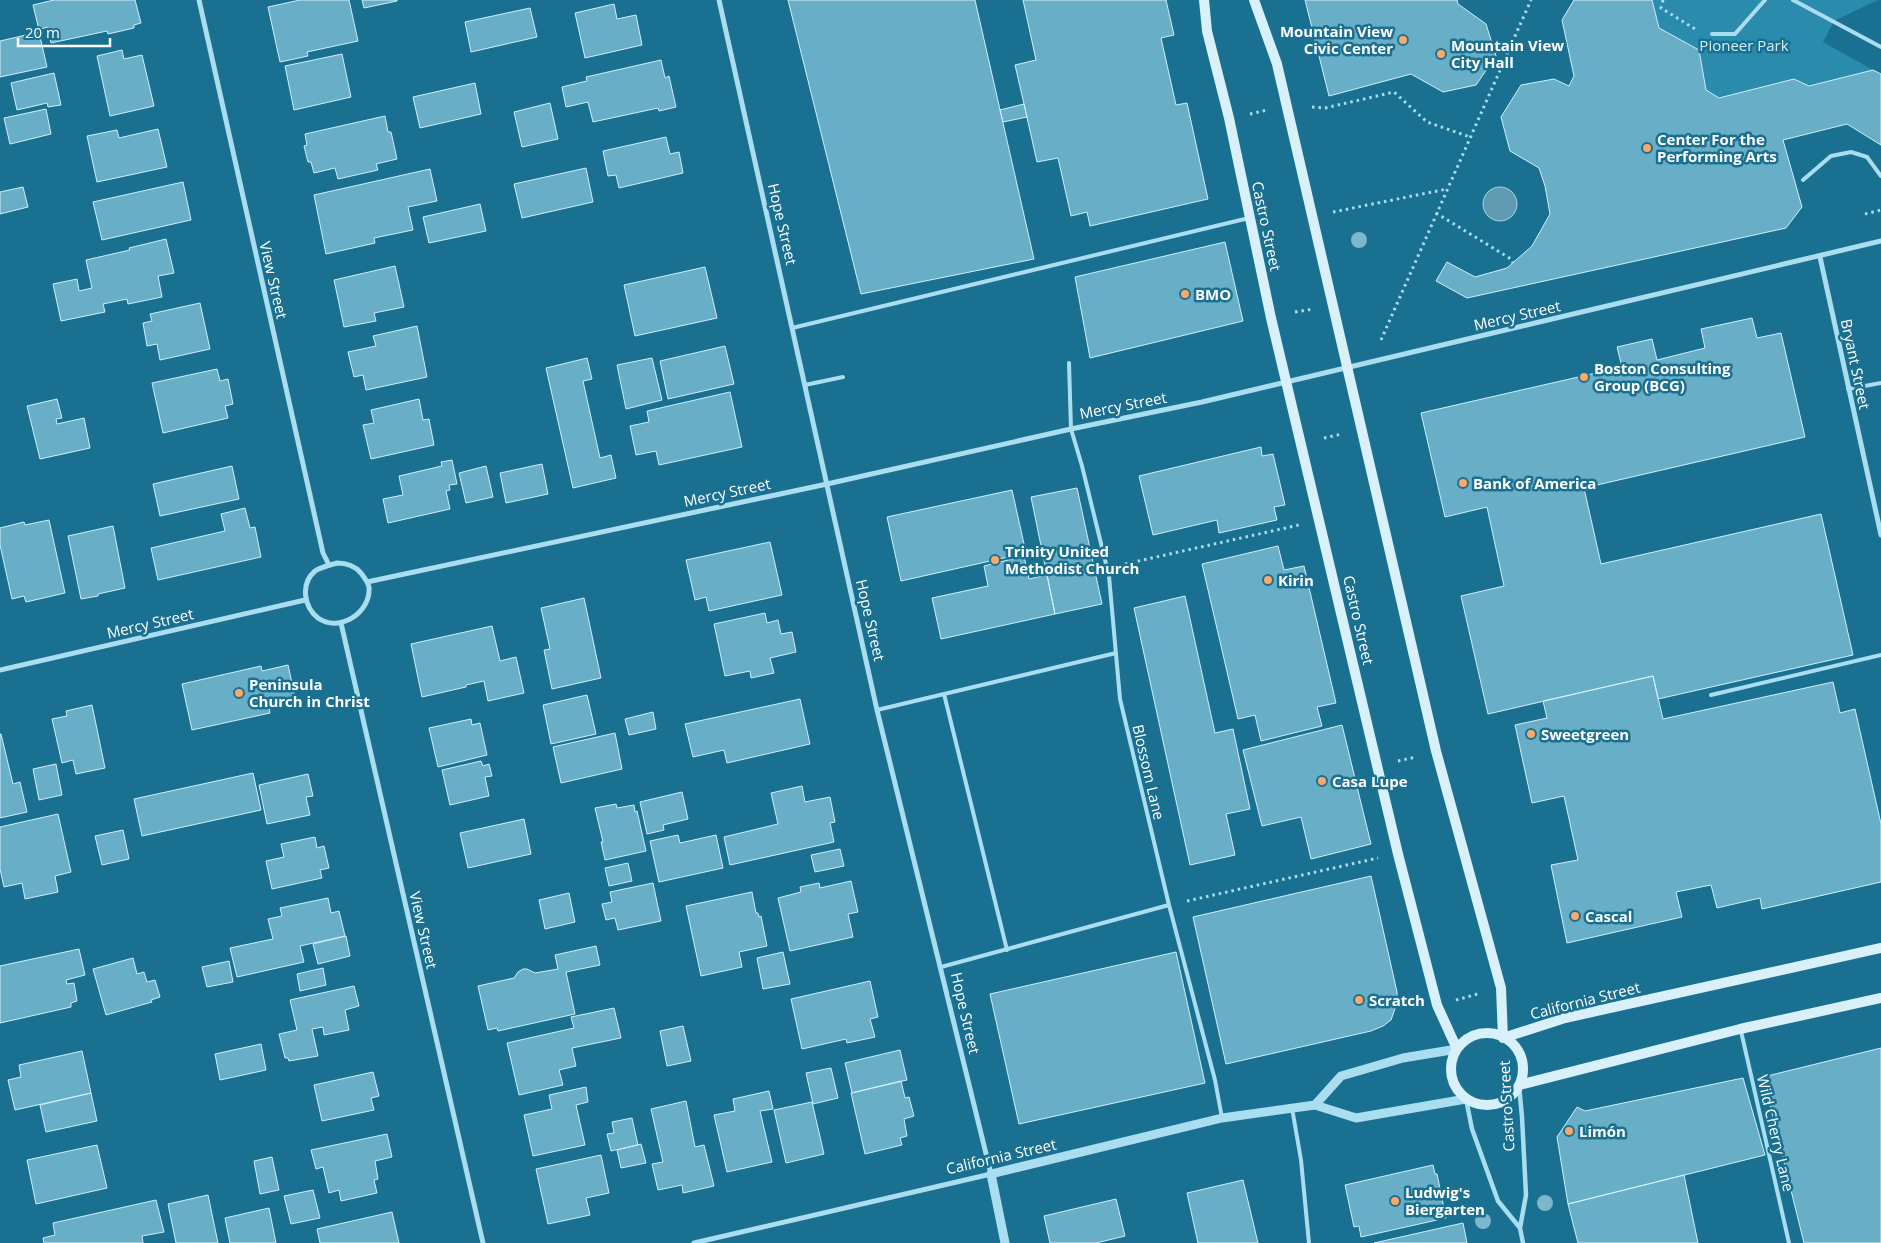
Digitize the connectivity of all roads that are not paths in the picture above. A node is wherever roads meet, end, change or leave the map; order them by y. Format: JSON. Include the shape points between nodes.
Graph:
{"nodes":[{"id":1,"x":198,"y":0,"type":"edge"},
{"id":2,"x":719,"y":0,"type":"edge"},
{"id":3,"x":1204,"y":0,"type":"edge"},
{"id":4,"x":1254,"y":0,"type":"edge"},
{"id":5,"x":1765,"y":0,"type":"edge"},
{"id":6,"x":1793,"y":0,"type":"edge"},
{"id":7,"x":1712,"y":34,"type":"road end"},
{"id":8,"x":1881,"y":47,"type":"edge"},
{"id":9,"x":1881,"y":176,"type":"edge"},
{"id":10,"x":1803,"y":180,"type":"dead end"},
{"id":11,"x":1250,"y":218,"type":"junction"},
{"id":12,"x":1881,"y":241,"type":"edge"},
{"id":13,"x":1820,"y":257,"type":"junction"},
{"id":14,"x":792,"y":328,"type":"junction"},
{"id":15,"x":1070,"y":363,"type":"dead end"},
{"id":16,"x":1347,"y":368,"type":"junction"},
{"id":17,"x":843,"y":377,"type":"dead end"},
{"id":18,"x":1286,"y":382,"type":"junction"},
{"id":19,"x":1881,"y":383,"type":"edge"},
{"id":20,"x":805,"y":385,"type":"junction"},
{"id":21,"x":1848,"y":389,"type":"junction"},
{"id":22,"x":1071,"y":429,"type":"junction"},
{"id":23,"x":827,"y":484,"type":"junction"},
{"id":24,"x":1881,"y":535,"type":"edge"},
{"id":25,"x":328,"y":565,"type":"junction"},
{"id":26,"x":367,"y":582,"type":"junction"},
{"id":27,"x":305,"y":600,"type":"junction"},
{"id":28,"x":341,"y":623,"type":"junction"},
{"id":29,"x":1116,"y":653,"type":"junction"},
{"id":30,"x":1881,"y":655,"type":"edge"},
{"id":31,"x":0,"y":670,"type":"edge"},
{"id":32,"x":944,"y":694,"type":"junction"},
{"id":33,"x":1710,"y":695,"type":"dead end"},
{"id":34,"x":877,"y":710,"type":"junction"},
{"id":35,"x":1169,"y":906,"type":"junction"},
{"id":36,"x":1881,"y":948,"type":"edge"},
{"id":37,"x":1007,"y":950,"type":"junction"},
{"id":38,"x":941,"y":967,"type":"junction"},
{"id":39,"x":1881,"y":998,"type":"edge"},
{"id":40,"x":1740,"y":1028,"type":"junction"},
{"id":41,"x":1503,"y":1038,"type":"junction"},
{"id":42,"x":1457,"y":1049,"type":"junction"},
{"id":43,"x":1519,"y":1085,"type":"junction"},
{"id":44,"x":1466,"y":1099,"type":"junction"},
{"id":45,"x":1315,"y":1105,"type":"junction"},
{"id":46,"x":1292,"y":1108,"type":"junction"},
{"id":47,"x":1222,"y":1118,"type":"junction"},
{"id":48,"x":991,"y":1174,"type":"junction"},
{"id":49,"x":1520,"y":1228,"type":"junction"},
{"id":50,"x":483,"y":1243,"type":"edge"},
{"id":51,"x":694,"y":1243,"type":"edge"},
{"id":52,"x":1005,"y":1243,"type":"edge"},
{"id":53,"x":1310,"y":1243,"type":"edge"},
{"id":54,"x":1523,"y":1243,"type":"edge"},
{"id":55,"x":1789,"y":1243,"type":"edge"}],
"edges":[{"from":1,"to":25,"type":"street","name":"View Street"},
{"from":2,"to":14,"type":"street","name":"Hope Street"},
{"from":3,"to":11,"type":"main road","name":"Castro Street","via":[[1207,31]]},
{"from":4,"to":16,"type":"main road","via":[[1277,64]]},
{"from":5,"to":7,"type":"lane","via":[[1735,34]]},
{"from":6,"to":8,"type":"lane"},
{"from":9,"to":10,"type":"lane","via":[[1868,157],[1851,152],[1830,156]]},
{"from":11,"to":14,"type":"lane"},
{"from":11,"to":18,"type":"main road","name":"Castro Street"},
{"from":12,"to":13,"type":"street","name":"Mercy Street"},
{"from":13,"to":16,"type":"street","name":"Mercy Street"},
{"from":13,"to":21,"type":"street","name":"Bryant Street"},
{"from":14,"to":20,"type":"street","name":"Hope Street"},
{"from":15,"to":22,"type":"lane","name":"Blossom Lane"},
{"from":16,"to":18,"type":"street","name":"Mercy Street"},
{"from":16,"to":41,"type":"main road","via":[[1436,752],[1501,988]]},
{"from":17,"to":20,"type":"lane"},
{"from":18,"to":22,"type":"street","name":"Mercy Street"},
{"from":18,"to":42,"type":"main road","name":"Castro Street","via":[[1398,854],[1437,1005]]},
{"from":19,"to":21,"type":"lane"},
{"from":20,"to":23,"type":"street","name":"Hope Street"},
{"from":21,"to":24,"type":"street","name":"Bryant Street"},
{"from":22,"to":23,"type":"street","name":"Mercy Street"},
{"from":22,"to":29,"type":"lane","name":"Blossom Lane","via":[[1107,568]]},
{"from":23,"to":26,"type":"street","name":"Mercy Street"},
{"from":23,"to":34,"type":"street","name":"Hope Street"},
{"from":25,"to":26,"type":"street","via":[[346,563],[358,570]]},
{"from":25,"to":27,"type":"street","via":[[309,579]]},
{"from":26,"to":28,"type":"street","via":[[367,599],[362,610]]},
{"from":27,"to":28,"type":"street","via":[[313,614],[325,622]]},
{"from":27,"to":31,"type":"street","name":"Mercy Street"},
{"from":28,"to":50,"type":"street","name":"View Street"},
{"from":29,"to":32,"type":"lane"},
{"from":29,"to":35,"type":"lane","name":"Blossom Lane","via":[[1120,699]]},
{"from":30,"to":33,"type":"lane"},
{"from":32,"to":34,"type":"lane"},
{"from":32,"to":37,"type":"lane"},
{"from":34,"to":38,"type":"street","name":"Hope Street"},
{"from":35,"to":37,"type":"lane"},
{"from":35,"to":47,"type":"lane","name":"Blossom Lane"},
{"from":36,"to":41,"type":"main road","name":"California Street","via":[[1565,1018]]},
{"from":37,"to":38,"type":"lane"},
{"from":38,"to":48,"type":"street","name":"Hope Street"},
{"from":39,"to":40,"type":"main road","name":"California Street"},
{"from":40,"to":43,"type":"main road","name":"California Street"},
{"from":40,"to":55,"type":"lane","name":"Wild Cherry Lane"},
{"from":41,"to":42,"type":"main road","name":"California Street","via":[[1479,1034]]},
{"from":41,"to":43,"type":"main road","name":"Castro Street","via":[[1513,1045],[1522,1061]]},
{"from":42,"to":44,"type":"main road","name":"Castro Street","via":[[1451,1074],[1456,1088]]},
{"from":42,"to":45,"type":"street","name":"California Street","via":[[1403,1058],[1341,1076]]},
{"from":43,"to":44,"type":"main road","name":"California Street","via":[[1512,1095],[1495,1104],[1480,1104]]},
{"from":43,"to":49,"type":"street","name":"Castro Street","via":[[1526,1195]]},
{"from":44,"to":45,"type":"street","name":"California Street","via":[[1356,1118]]},
{"from":44,"to":49,"type":"street","name":"Castro Street","via":[[1472,1128],[1498,1201]]},
{"from":45,"to":46,"type":"street","name":"California Street"},
{"from":46,"to":47,"type":"street","name":"California Street"},
{"from":46,"to":53,"type":"lane"},
{"from":47,"to":48,"type":"street","name":"California Street"},
{"from":48,"to":51,"type":"street","name":"California Street"},
{"from":48,"to":52,"type":"street","name":"Hope Street"},
{"from":49,"to":54,"type":"street","name":"Castro Street"}]}
